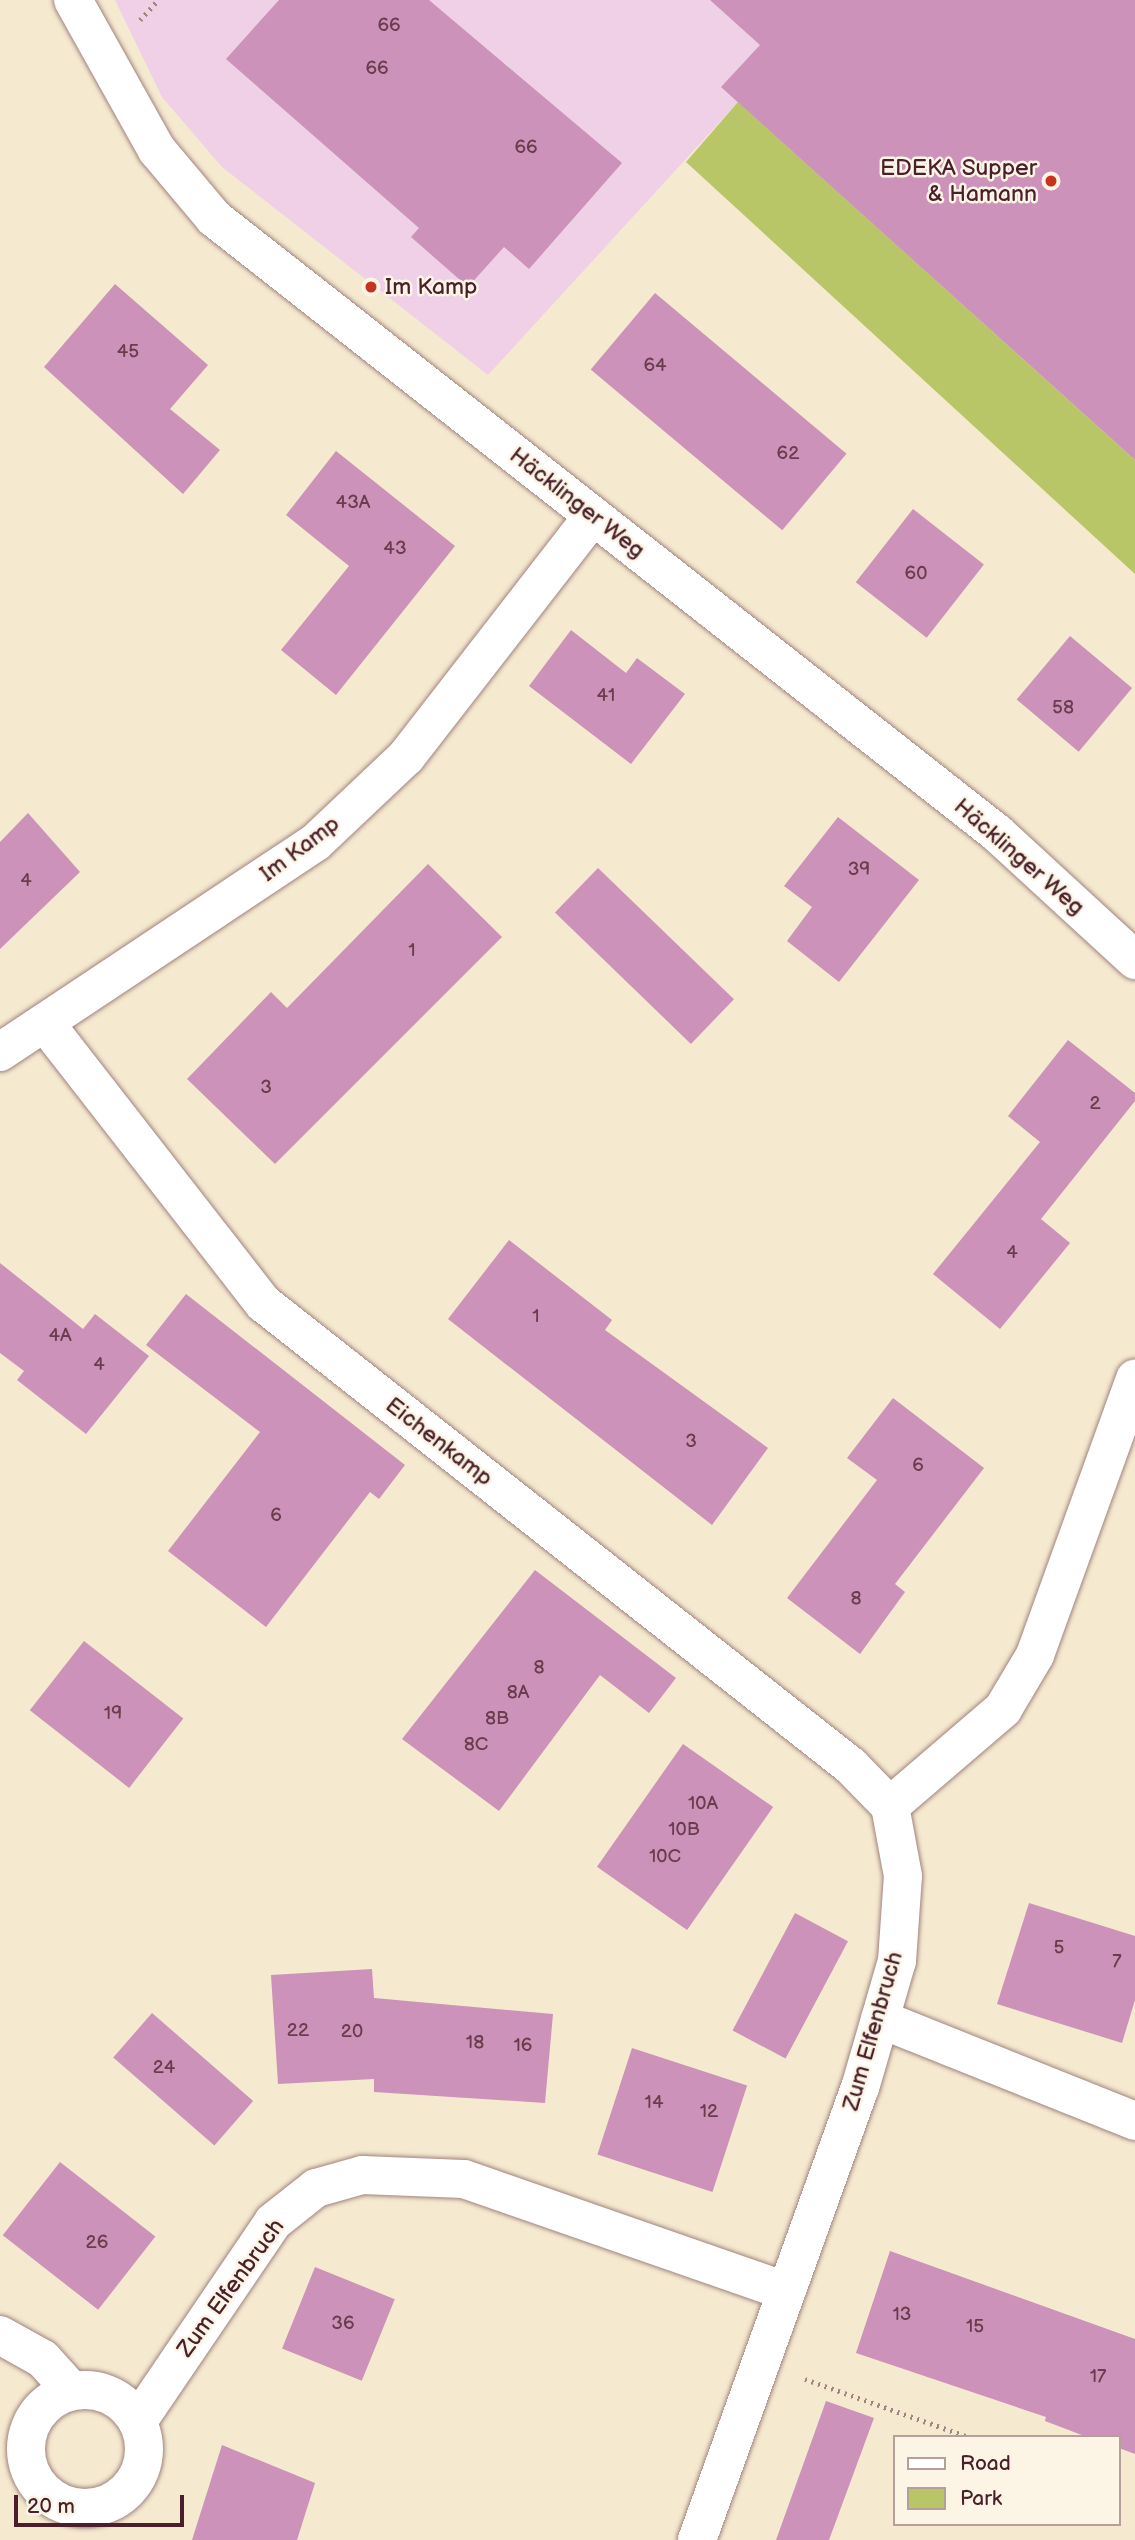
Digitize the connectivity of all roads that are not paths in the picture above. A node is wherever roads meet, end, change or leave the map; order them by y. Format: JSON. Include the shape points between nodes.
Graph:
{"nodes":[{"id":1,"x":73,"y":0,"type":"edge"},
{"id":2,"x":593,"y":516,"type":"junction"},
{"id":3,"x":1135,"y":960,"type":"edge"},
{"id":4,"x":45,"y":1023,"type":"junction"},
{"id":5,"x":0,"y":1052,"type":"edge"},
{"id":6,"x":1135,"y":1378,"type":"edge"},
{"id":7,"x":890,"y":1805,"type":"junction"},
{"id":8,"x":880,"y":2019,"type":"junction"},
{"id":9,"x":1135,"y":2121,"type":"edge"},
{"id":10,"x":786,"y":2291,"type":"junction"},
{"id":11,"x":0,"y":2335,"type":"edge"},
{"id":12,"x":71,"y":2390,"type":"junction"},
{"id":13,"x":138,"y":2421,"type":"junction"},
{"id":14,"x":696,"y":2540,"type":"edge"}],
"edges":[{"from":1,"to":2,"type":"street","name":"Häcklinger Weg","via":[[157,150],[214,218]]},
{"from":2,"to":3,"type":"street","name":"Häcklinger Weg","via":[[997,833]]},
{"from":2,"to":4,"type":"street","name":"Im Kamp","via":[[406,757],[316,842]]},
{"from":4,"to":5,"type":"street","name":"Im Kamp"},
{"from":4,"to":7,"type":"street","name":"Eichenkamp","via":[[263,1303],[851,1766]]},
{"from":6,"to":7,"type":"street","via":[[1035,1655],[1003,1709]]},
{"from":7,"to":8,"type":"street","name":"Zum Elfenbruch","via":[[903,1876],[897,1961]]},
{"from":8,"to":9,"type":"street"},
{"from":8,"to":10,"type":"street","name":"Zum Elfenbruch"},
{"from":10,"to":13,"type":"street","name":"Zum Elfenbruch","via":[[464,2179],[362,2175],[316,2188],[273,2222]]},
{"from":10,"to":14,"type":"street","name":"Zum Elfenbruch"},
{"from":11,"to":12,"type":"street","via":[[43,2359]]},
{"from":12,"to":13,"type":"street","via":[[110,2394]]},
{"from":12,"to":13,"type":"street","via":[[38,2411],[29,2428],[28,2467],[51,2498],[89,2509],[125,2493],[144,2460]]}]}
